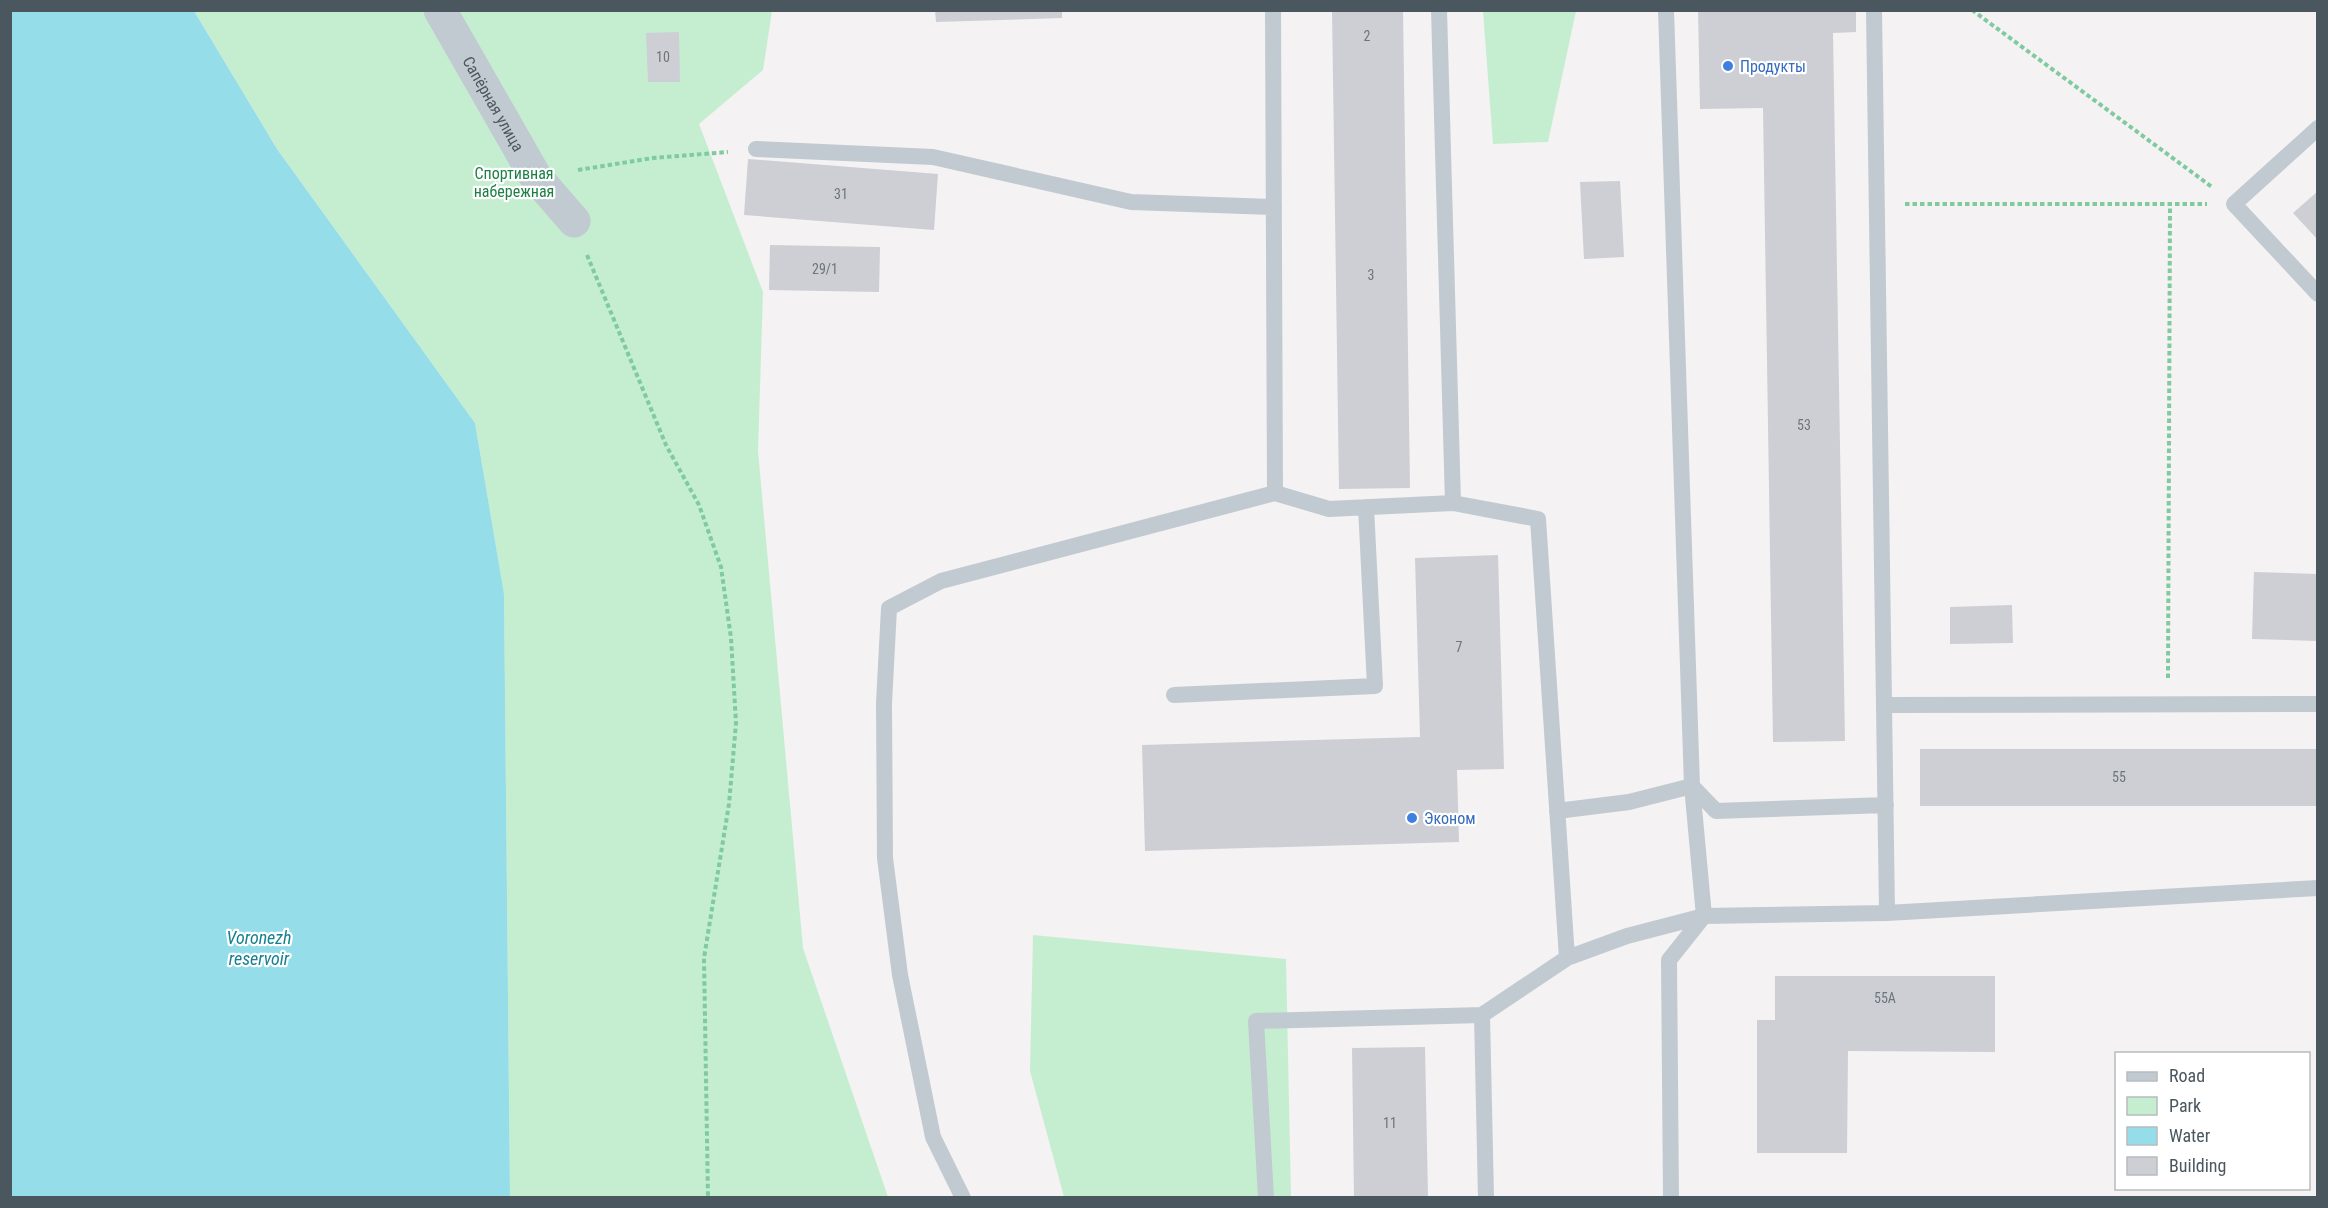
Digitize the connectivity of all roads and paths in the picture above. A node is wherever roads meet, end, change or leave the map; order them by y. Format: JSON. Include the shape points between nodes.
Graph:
{"nodes":[{"id":1,"x":440,"y":10,"type":"edge"},
{"id":2,"x":1273,"y":10,"type":"edge"},
{"id":3,"x":1439,"y":10,"type":"edge"},
{"id":4,"x":1666,"y":10,"type":"edge"},
{"id":5,"x":1874,"y":10,"type":"edge"},
{"id":6,"x":1971,"y":10,"type":"edge"},
{"id":7,"x":2318,"y":128,"type":"edge"},
{"id":8,"x":756,"y":149,"type":"joint"},
{"id":9,"x":536,"y":176,"type":"junction"},
{"id":10,"x":1877,"y":204,"type":"junction"},
{"id":11,"x":2170,"y":204,"type":"junction"},
{"id":12,"x":2235,"y":204,"type":"junction"},
{"id":13,"x":1274,"y":207,"type":"junction"},
{"id":14,"x":574,"y":221,"type":"joint"},
{"id":15,"x":2318,"y":294,"type":"edge"},
{"id":16,"x":1275,"y":493,"type":"junction"},
{"id":17,"x":1453,"y":503,"type":"junction"},
{"id":18,"x":1366,"y":507,"type":"junction"},
{"id":19,"x":1174,"y":695,"type":"dead end"},
{"id":20,"x":2168,"y":704,"type":"junction"},
{"id":21,"x":2318,"y":704,"type":"edge"},
{"id":22,"x":1884,"y":705,"type":"junction"},
{"id":23,"x":1692,"y":786,"type":"junction"},
{"id":24,"x":1886,"y":805,"type":"junction"},
{"id":25,"x":1557,"y":811,"type":"junction"},
{"id":26,"x":2318,"y":888,"type":"edge"},
{"id":27,"x":1887,"y":914,"type":"junction"},
{"id":28,"x":1704,"y":916,"type":"junction"},
{"id":29,"x":1567,"y":958,"type":"junction"},
{"id":30,"x":1482,"y":1015,"type":"junction"},
{"id":31,"x":708,"y":1197,"type":"edge"},
{"id":32,"x":963,"y":1197,"type":"edge"},
{"id":33,"x":1266,"y":1197,"type":"edge"},
{"id":34,"x":1486,"y":1197,"type":"edge"},
{"id":35,"x":1671,"y":1197,"type":"edge"}],
"edges":[{"from":1,"to":9,"type":"street","name":"Сапёрная улица"},
{"from":2,"to":13,"type":"lane"},
{"from":3,"to":17,"type":"lane"},
{"from":4,"to":23,"type":"lane"},
{"from":5,"to":10,"type":"lane"},
{"from":6,"to":12,"type":"path"},
{"from":7,"to":12,"type":"lane"},
{"from":8,"to":9,"type":"path","via":[[652,158]]},
{"from":8,"to":13,"type":"lane","via":[[933,157],[1131,202]]},
{"from":9,"to":14,"type":"street","name":"Сапёрная улица"},
{"from":10,"to":11,"type":"path"},
{"from":10,"to":22,"type":"lane"},
{"from":11,"to":12,"type":"path"},
{"from":11,"to":20,"type":"path"},
{"from":12,"to":15,"type":"lane"},
{"from":13,"to":16,"type":"lane"},
{"from":14,"to":31,"type":"path","via":[[666,445],[699,505],[721,567],[727,608],[736,723],[729,804],[704,958]]},
{"from":16,"to":18,"type":"lane","via":[[1329,509]]},
{"from":16,"to":32,"type":"lane","via":[[941,581],[889,608],[884,703],[885,858],[900,975],[933,1137]]},
{"from":17,"to":18,"type":"lane"},
{"from":17,"to":25,"type":"lane","via":[[1538,519]]},
{"from":18,"to":19,"type":"lane","via":[[1375,686]]},
{"from":20,"to":21,"type":"lane"},
{"from":20,"to":22,"type":"lane"},
{"from":22,"to":24,"type":"lane"},
{"from":23,"to":24,"type":"lane","via":[[1716,811]]},
{"from":23,"to":25,"type":"lane","via":[[1629,802]]},
{"from":23,"to":28,"type":"lane"},
{"from":24,"to":27,"type":"lane"},
{"from":25,"to":29,"type":"lane"},
{"from":26,"to":27,"type":"lane"},
{"from":27,"to":28,"type":"lane"},
{"from":28,"to":29,"type":"lane","via":[[1627,936]]},
{"from":28,"to":35,"type":"lane","via":[[1669,960]]},
{"from":29,"to":30,"type":"lane"},
{"from":30,"to":33,"type":"lane","via":[[1256,1021]]},
{"from":30,"to":34,"type":"lane"}]}
